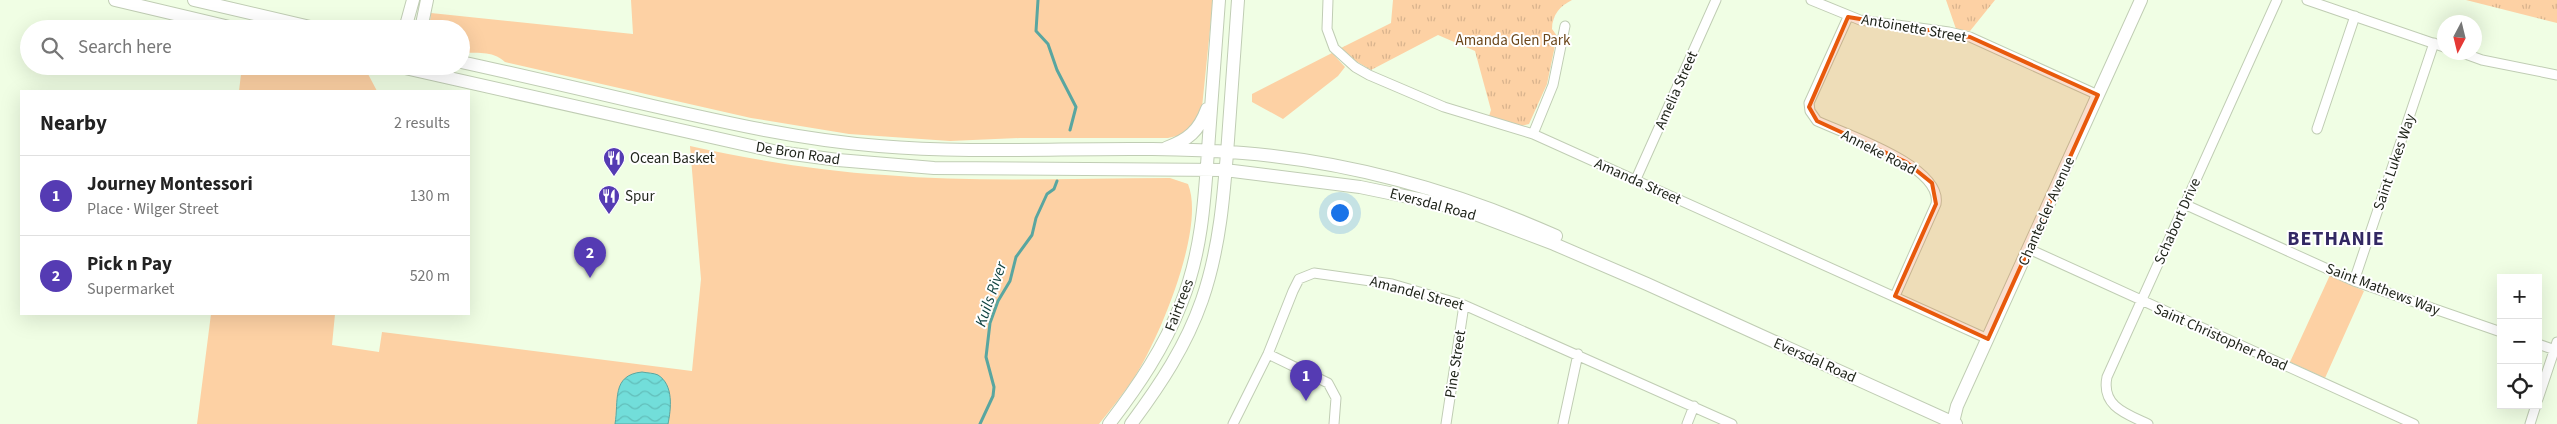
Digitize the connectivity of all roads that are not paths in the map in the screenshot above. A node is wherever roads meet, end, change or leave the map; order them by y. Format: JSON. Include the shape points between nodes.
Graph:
{"nodes":[{"id":1,"x":115,"y":0,"type":"edge"},
{"id":2,"x":194,"y":0,"type":"edge"},
{"id":3,"x":413,"y":0,"type":"edge"},
{"id":4,"x":427,"y":0,"type":"edge"},
{"id":5,"x":1219,"y":0,"type":"edge"},
{"id":6,"x":1238,"y":0,"type":"edge"},
{"id":7,"x":1328,"y":0,"type":"edge"},
{"id":8,"x":1716,"y":0,"type":"edge"},
{"id":9,"x":1811,"y":0,"type":"edge"},
{"id":10,"x":2141,"y":0,"type":"edge"},
{"id":11,"x":2277,"y":0,"type":"edge"},
{"id":12,"x":2308,"y":0,"type":"edge"},
{"id":13,"x":2355,"y":16,"type":"junction"},
{"id":14,"x":1848,"y":17,"type":"junction"},
{"id":15,"x":200,"y":20,"type":"edge"},
{"id":16,"x":280,"y":20,"type":"edge"},
{"id":17,"x":407,"y":20,"type":"edge"},
{"id":18,"x":423,"y":20,"type":"edge"},
{"id":19,"x":1566,"y":26,"type":"dead end"},
{"id":20,"x":2434,"y":43,"type":"junction"},
{"id":21,"x":2437,"y":44,"type":"edge"},
{"id":22,"x":2482,"y":60,"type":"edge"},
{"id":23,"x":470,"y":64,"type":"edge"},
{"id":24,"x":442,"y":75,"type":"edge"},
{"id":25,"x":2557,"y":75,"type":"edge"},
{"id":26,"x":1212,"y":95,"type":"junction"},
{"id":27,"x":2098,"y":95,"type":"junction"},
{"id":28,"x":2317,"y":129,"type":"dead end"},
{"id":29,"x":1533,"y":134,"type":"junction"},
{"id":30,"x":1154,"y":150,"type":"junction"},
{"id":31,"x":1208,"y":151,"type":"junction"},
{"id":32,"x":1227,"y":152,"type":"junction"},
{"id":33,"x":1208,"y":169,"type":"junction"},
{"id":34,"x":1225,"y":170,"type":"junction"},
{"id":35,"x":1636,"y":179,"type":"junction"},
{"id":36,"x":2184,"y":204,"type":"junction"},
{"id":37,"x":2029,"y":249,"type":"junction"},
{"id":38,"x":2354,"y":280,"type":"junction"},
{"id":39,"x":1647,"y":284,"type":"junction"},
{"id":40,"x":1895,"y":296,"type":"junction"},
{"id":41,"x":2141,"y":302,"type":"junction"},
{"id":42,"x":1464,"y":305,"type":"junction"},
{"id":43,"x":2497,"y":331,"type":"edge"},
{"id":44,"x":1988,"y":339,"type":"junction"},
{"id":45,"x":2542,"y":344,"type":"edge"},
{"id":46,"x":2556,"y":346,"type":"edge"},
{"id":47,"x":1268,"y":354,"type":"junction"},
{"id":48,"x":1578,"y":354,"type":"junction"},
{"id":49,"x":2542,"y":387,"type":"edge"},
{"id":50,"x":1694,"y":406,"type":"junction"},
{"id":51,"x":2535,"y":409,"type":"edge"},
{"id":52,"x":1954,"y":423,"type":"edge"},
{"id":53,"x":1109,"y":424,"type":"edge"},
{"id":54,"x":1131,"y":424,"type":"edge"},
{"id":55,"x":1233,"y":424,"type":"edge"},
{"id":56,"x":1334,"y":424,"type":"edge"},
{"id":57,"x":1446,"y":424,"type":"edge"},
{"id":58,"x":1563,"y":424,"type":"edge"},
{"id":59,"x":1687,"y":424,"type":"edge"},
{"id":60,"x":1732,"y":424,"type":"edge"},
{"id":61,"x":2148,"y":424,"type":"edge"},
{"id":62,"x":2414,"y":424,"type":"edge"},
{"id":63,"x":2530,"y":424,"type":"edge"}],
"edges":[{"from":1,"to":15,"type":"street"},
{"from":2,"to":16,"type":"street"},
{"from":3,"to":17,"type":"street"},
{"from":4,"to":18,"type":"street"},
{"from":5,"to":26,"type":"street"},
{"from":6,"to":32,"type":"street"},
{"from":7,"to":29,"type":"street","name":"Amanda Street","via":[[1328,37],[1334,48],[1355,67],[1444,107]]},
{"from":8,"to":35,"type":"street","name":"Amelia Street"},
{"from":9,"to":14,"type":"street","name":"Antoinette Street"},
{"from":10,"to":27,"type":"street","name":"Chantecler Avenue"},
{"from":11,"to":36,"type":"street","name":"Schabort Drive"},
{"from":12,"to":13,"type":"street"},
{"from":13,"to":20,"type":"street"},
{"from":13,"to":28,"type":"street"},
{"from":14,"to":27,"type":"street","name":"Antoinette Street","via":[[1970,37]]},
{"from":14,"to":40,"type":"street","name":"Anneke Road","via":[[1811,99],[1811,115],[1817,121],[1913,166],[1928,179],[1936,192],[1936,204]]},
{"from":19,"to":29,"type":"street","via":[[1553,85]]},
{"from":20,"to":21,"type":"street"},
{"from":20,"to":38,"type":"street","name":"Saint Lukes Way"},
{"from":22,"to":25,"type":"street"},
{"from":23,"to":30,"type":"street","name":"De Bron Road","via":[[725,123],[828,141],[990,151]]},
{"from":24,"to":33,"type":"street","name":"De Bron Road","via":[[778,152],[838,160],[934,168]]},
{"from":26,"to":30,"type":"street","via":[[1202,121],[1192,135]]},
{"from":26,"to":31,"type":"street"},
{"from":27,"to":37,"type":"street","name":"Chantecler Avenue"},
{"from":29,"to":35,"type":"street","name":"Amanda Street"},
{"from":30,"to":31,"type":"street","name":"De Bron Road"},
{"from":31,"to":32,"type":"street","name":"Eversdal Road"},
{"from":31,"to":33,"type":"street","name":"Fairtrees"},
{"from":32,"to":34,"type":"street","name":"Fairtrees"},
{"from":32,"to":39,"type":"street","name":"Eversdal Road","via":[[1324,163],[1434,189],[1520,220],[1641,278]]},
{"from":33,"to":34,"type":"street","name":"Eversdal Road"},
{"from":33,"to":53,"type":"street","name":"Fairtrees","via":[[1200,235],[1182,304],[1157,355]]},
{"from":34,"to":39,"type":"street","name":"Eversdal Road","via":[[1360,186],[1467,212],[1554,244]]},
{"from":34,"to":54,"type":"street","name":"Fairtrees","via":[[1220,228],[1201,302],[1169,371]]},
{"from":35,"to":40,"type":"street","name":"Amanda Street"},
{"from":36,"to":38,"type":"street","name":"Saint Mathews Way"},
{"from":36,"to":41,"type":"street","name":"Schabort Drive"},
{"from":37,"to":41,"type":"street","name":"Saint Christopher Road"},
{"from":37,"to":44,"type":"street","name":"Chantecler Avenue"},
{"from":38,"to":43,"type":"street","name":"Saint Mathews Way"},
{"from":39,"to":52,"type":"street","name":"Eversdal Road"},
{"from":40,"to":44,"type":"street","name":"Amanda Street"},
{"from":41,"to":61,"type":"street","name":"Schabort Drive","via":[[2106,376],[2105,388],[2115,408]]},
{"from":41,"to":62,"type":"street","name":"Saint Christopher Road"},
{"from":42,"to":47,"type":"street","name":"Amandel Street","via":[[1392,284],[1310,273],[1300,279],[1293,290]]},
{"from":42,"to":48,"type":"street","name":"Amandel Street"},
{"from":42,"to":57,"type":"street","name":"Pine Street"},
{"from":44,"to":52,"type":"street","name":"Chantecler Avenue","via":[[1957,406]]},
{"from":45,"to":46,"type":"street"},
{"from":46,"to":49,"type":"street"},
{"from":47,"to":55,"type":"street","name":"Amandel Street"},
{"from":47,"to":56,"type":"street","via":[[1328,383],[1336,398]]},
{"from":48,"to":50,"type":"street","name":"Amandel Street"},
{"from":48,"to":58,"type":"street"},
{"from":50,"to":59,"type":"street"},
{"from":50,"to":60,"type":"street","name":"Amandel Street"},
{"from":51,"to":63,"type":"street"}]}
